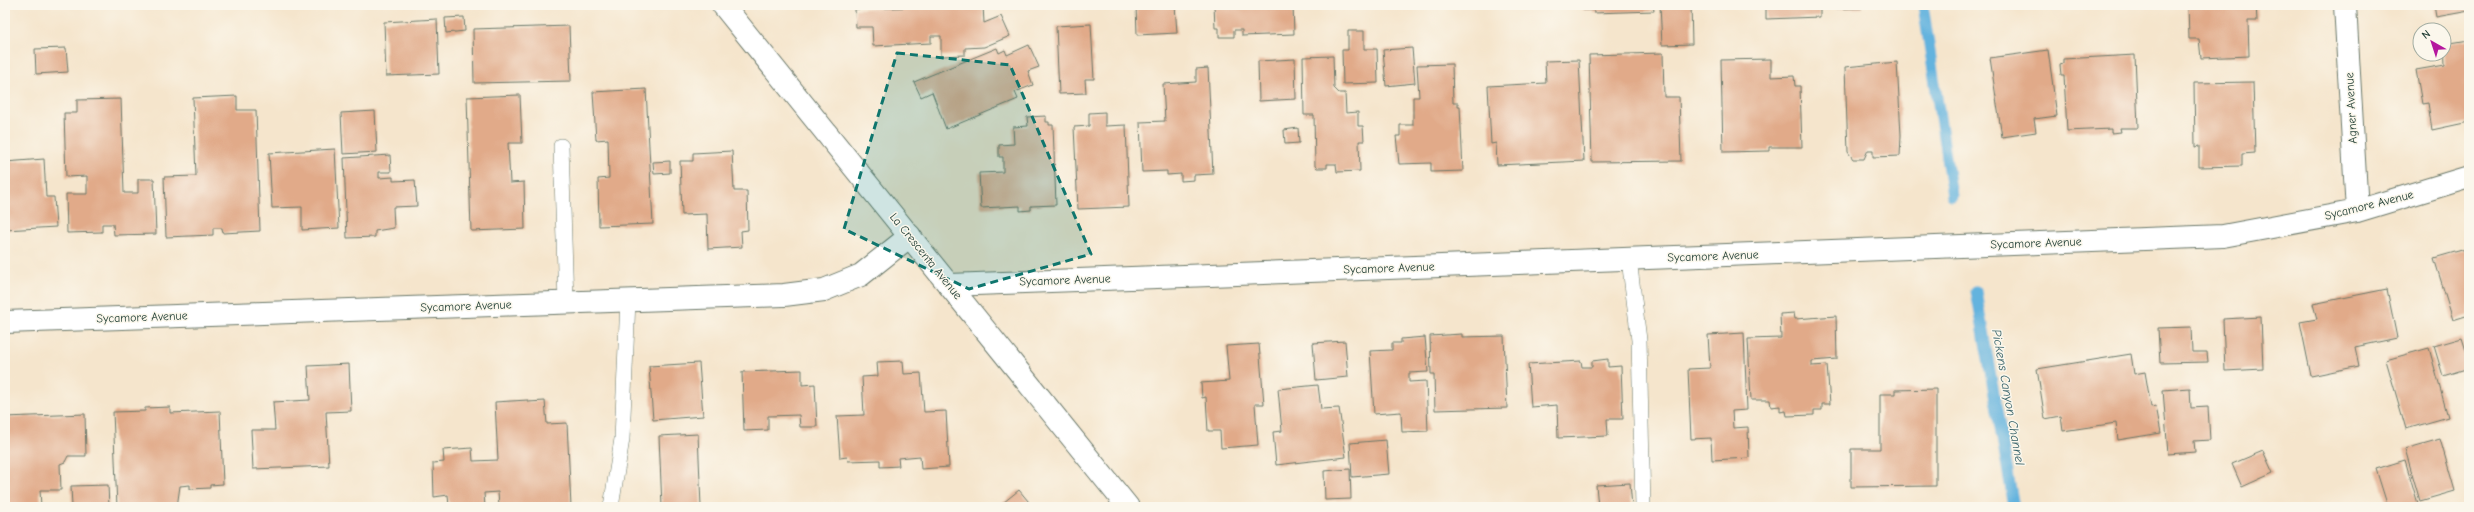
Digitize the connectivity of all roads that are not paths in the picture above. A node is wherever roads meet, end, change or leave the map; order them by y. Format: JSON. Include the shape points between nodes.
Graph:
{"nodes":[{"id":1,"x":723,"y":5,"type":"edge"},
{"id":2,"x":2345,"y":5,"type":"edge"},
{"id":3,"x":561,"y":146,"type":"dead end"},
{"id":4,"x":2469,"y":177,"type":"edge"},
{"id":5,"x":2357,"y":211,"type":"junction"},
{"id":6,"x":910,"y":236,"type":"junction"},
{"id":7,"x":1629,"y":259,"type":"junction"},
{"id":8,"x":949,"y":284,"type":"junction"},
{"id":9,"x":628,"y":300,"type":"junction"},
{"id":10,"x":566,"y":302,"type":"junction"},
{"id":11,"x":5,"y":322,"type":"edge"},
{"id":12,"x":611,"y":507,"type":"edge"},
{"id":13,"x":1128,"y":507,"type":"edge"},
{"id":14,"x":1643,"y":507,"type":"edge"}],
"edges":[{"from":1,"to":6,"type":"street","name":"La Crescenta Avenue"},
{"from":2,"to":5,"type":"street","name":"Agner Avenue"},
{"from":3,"to":10,"type":"lane"},
{"from":4,"to":5,"type":"street","name":"Sycamore Avenue"},
{"from":5,"to":7,"type":"street","name":"Sycamore Avenue","via":[[2223,236]]},
{"from":6,"to":8,"type":"street","name":"La Crescenta Avenue"},
{"from":6,"to":9,"type":"street","name":"Sycamore Avenue","via":[[861,275],[824,290],[784,295]]},
{"from":7,"to":8,"type":"street","name":"Sycamore Avenue"},
{"from":7,"to":14,"type":"lane","via":[[1639,340]]},
{"from":8,"to":13,"type":"street","name":"La Crescenta Avenue"},
{"from":9,"to":10,"type":"street","name":"Sycamore Avenue"},
{"from":9,"to":12,"type":"lane","via":[[622,439]]},
{"from":10,"to":11,"type":"street","name":"Sycamore Avenue"}]}
